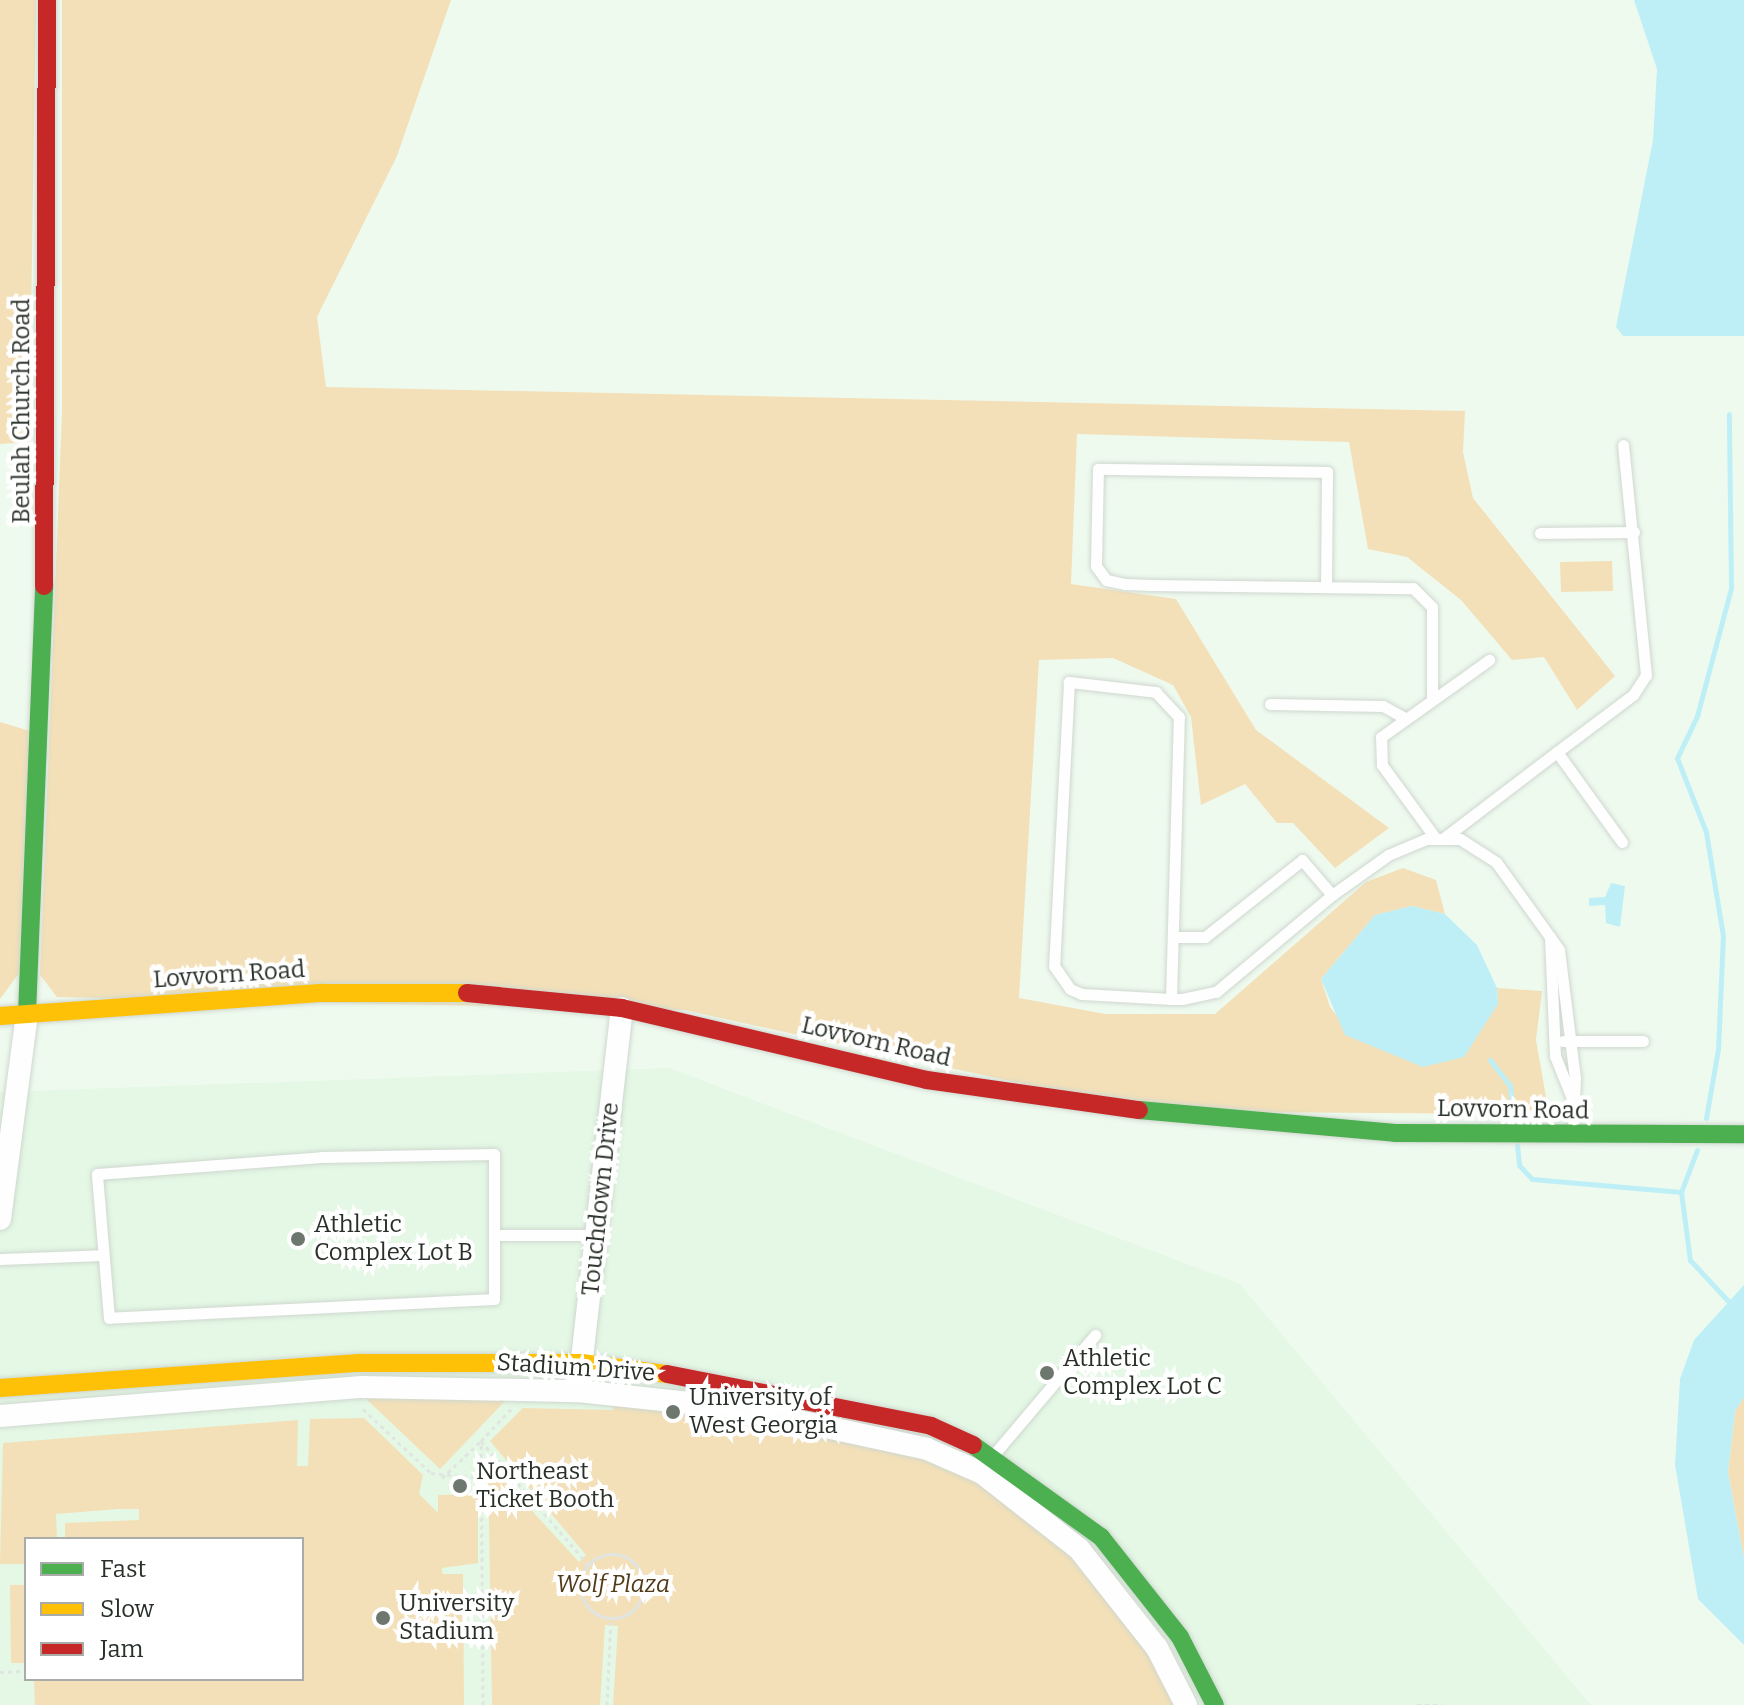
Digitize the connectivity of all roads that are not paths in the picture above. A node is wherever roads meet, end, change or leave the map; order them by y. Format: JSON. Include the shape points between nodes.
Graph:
{"nodes":[{"id":1,"x":47,"y":0,"type":"edge"},
{"id":2,"x":1623,"y":445,"type":"dead end"},
{"id":3,"x":1634,"y":532,"type":"junction"},
{"id":4,"x":1540,"y":533,"type":"dead end"},
{"id":5,"x":1326,"y":587,"type":"junction"},
{"id":6,"x":1489,"y":660,"type":"dead end"},
{"id":7,"x":1432,"y":698,"type":"junction"},
{"id":8,"x":1270,"y":704,"type":"dead end"},
{"id":9,"x":1403,"y":717,"type":"junction"},
{"id":10,"x":1557,"y":752,"type":"junction"},
{"id":11,"x":1440,"y":838,"type":"junction"},
{"id":12,"x":1622,"y":842,"type":"dead end"},
{"id":13,"x":1332,"y":895,"type":"junction"},
{"id":14,"x":1174,"y":937,"type":"junction"},
{"id":15,"x":1550,"y":937,"type":"junction"},
{"id":16,"x":1171,"y":999,"type":"junction"},
{"id":17,"x":622,"y":1008,"type":"junction"},
{"id":18,"x":27,"y":1014,"type":"junction"},
{"id":19,"x":0,"y":1016,"type":"edge"},
{"id":20,"x":1554,"y":1041,"type":"junction"},
{"id":21,"x":1569,"y":1041,"type":"junction"},
{"id":22,"x":1643,"y":1041,"type":"dead end"},
{"id":23,"x":1571,"y":1096,"type":"junction"},
{"id":24,"x":1744,"y":1134,"type":"edge"},
{"id":25,"x":1574,"y":1135,"type":"junction"},
{"id":26,"x":0,"y":1219,"type":"edge"},
{"id":27,"x":494,"y":1235,"type":"junction"},
{"id":28,"x":596,"y":1235,"type":"junction"},
{"id":29,"x":102,"y":1255,"type":"junction"},
{"id":30,"x":0,"y":1259,"type":"edge"},
{"id":31,"x":1095,"y":1335,"type":"dead end"},
{"id":32,"x":582,"y":1363,"type":"junction"},
{"id":33,"x":0,"y":1388,"type":"edge"},
{"id":34,"x":578,"y":1391,"type":"junction"},
{"id":35,"x":0,"y":1416,"type":"edge"},
{"id":36,"x":994,"y":1454,"type":"junction"},
{"id":37,"x":1186,"y":1705,"type":"edge"},
{"id":38,"x":1215,"y":1705,"type":"edge"}],
"edges":[{"from":1,"to":18,"type":"street","name":"Beulah Church Road","via":[[48,483]]},
{"from":2,"to":3,"type":"lane"},
{"from":3,"to":4,"type":"lane"},
{"from":3,"to":10,"type":"lane","via":[[1646,675],[1633,695]]},
{"from":5,"to":5,"type":"lane","via":[[1106,580],[1096,566],[1098,469],[1327,472]]},
{"from":5,"to":7,"type":"lane","via":[[1422,592],[1432,607]]},
{"from":6,"to":7,"type":"lane"},
{"from":7,"to":9,"type":"lane"},
{"from":8,"to":9,"type":"lane","via":[[1383,706]]},
{"from":9,"to":11,"type":"lane","via":[[1377,751]]},
{"from":10,"to":11,"type":"lane"},
{"from":10,"to":12,"type":"lane"},
{"from":11,"to":13,"type":"lane","via":[[1388,855]]},
{"from":11,"to":15,"type":"lane","via":[[1496,862]]},
{"from":13,"to":14,"type":"lane","via":[[1302,860],[1205,937]]},
{"from":13,"to":16,"type":"lane","via":[[1216,992]]},
{"from":14,"to":16,"type":"lane"},
{"from":14,"to":16,"type":"lane","via":[[1175,706],[1129,684],[1069,682],[1056,975],[1082,994]]},
{"from":15,"to":20,"type":"lane"},
{"from":15,"to":21,"type":"lane","via":[[1559,950]]},
{"from":17,"to":18,"type":"street","name":"Lovvorn Road","via":[[511,993],[410,991]]},
{"from":17,"to":25,"type":"street","name":"Lovvorn Road","via":[[1028,1097],[1395,1133]]},
{"from":17,"to":28,"type":"street","name":"Touchdown Drive"},
{"from":18,"to":19,"type":"street","name":"Lovvorn Road"},
{"from":18,"to":26,"type":"street"},
{"from":20,"to":21,"type":"lane"},
{"from":20,"to":23,"type":"lane"},
{"from":21,"to":22,"type":"lane"},
{"from":21,"to":23,"type":"lane"},
{"from":23,"to":25,"type":"lane"},
{"from":24,"to":25,"type":"street","name":"Lovvorn Road"},
{"from":27,"to":28,"type":"lane"},
{"from":27,"to":29,"type":"lane","via":[[494,1299],[109,1318]]},
{"from":27,"to":29,"type":"lane","via":[[494,1154],[321,1157],[97,1174]]},
{"from":28,"to":32,"type":"street","name":"Touchdown Drive"},
{"from":29,"to":30,"type":"lane"},
{"from":31,"to":36,"type":"lane"},
{"from":32,"to":33,"type":"street","name":"Stadium Drive","via":[[359,1363]]},
{"from":32,"to":34,"type":"street","name":"Touchdown Drive"},
{"from":32,"to":36,"type":"street","name":"Stadium Drive","via":[[785,1393],[931,1426]]},
{"from":34,"to":35,"type":"street","name":"Stadium Drive","via":[[362,1387]]},
{"from":34,"to":37,"type":"street","name":"Stadium Drive","via":[[820,1423],[927,1449],[982,1473],[1079,1549],[1157,1648]]},
{"from":36,"to":38,"type":"street","name":"Stadium Drive","via":[[1101,1537],[1180,1637]]}]}
